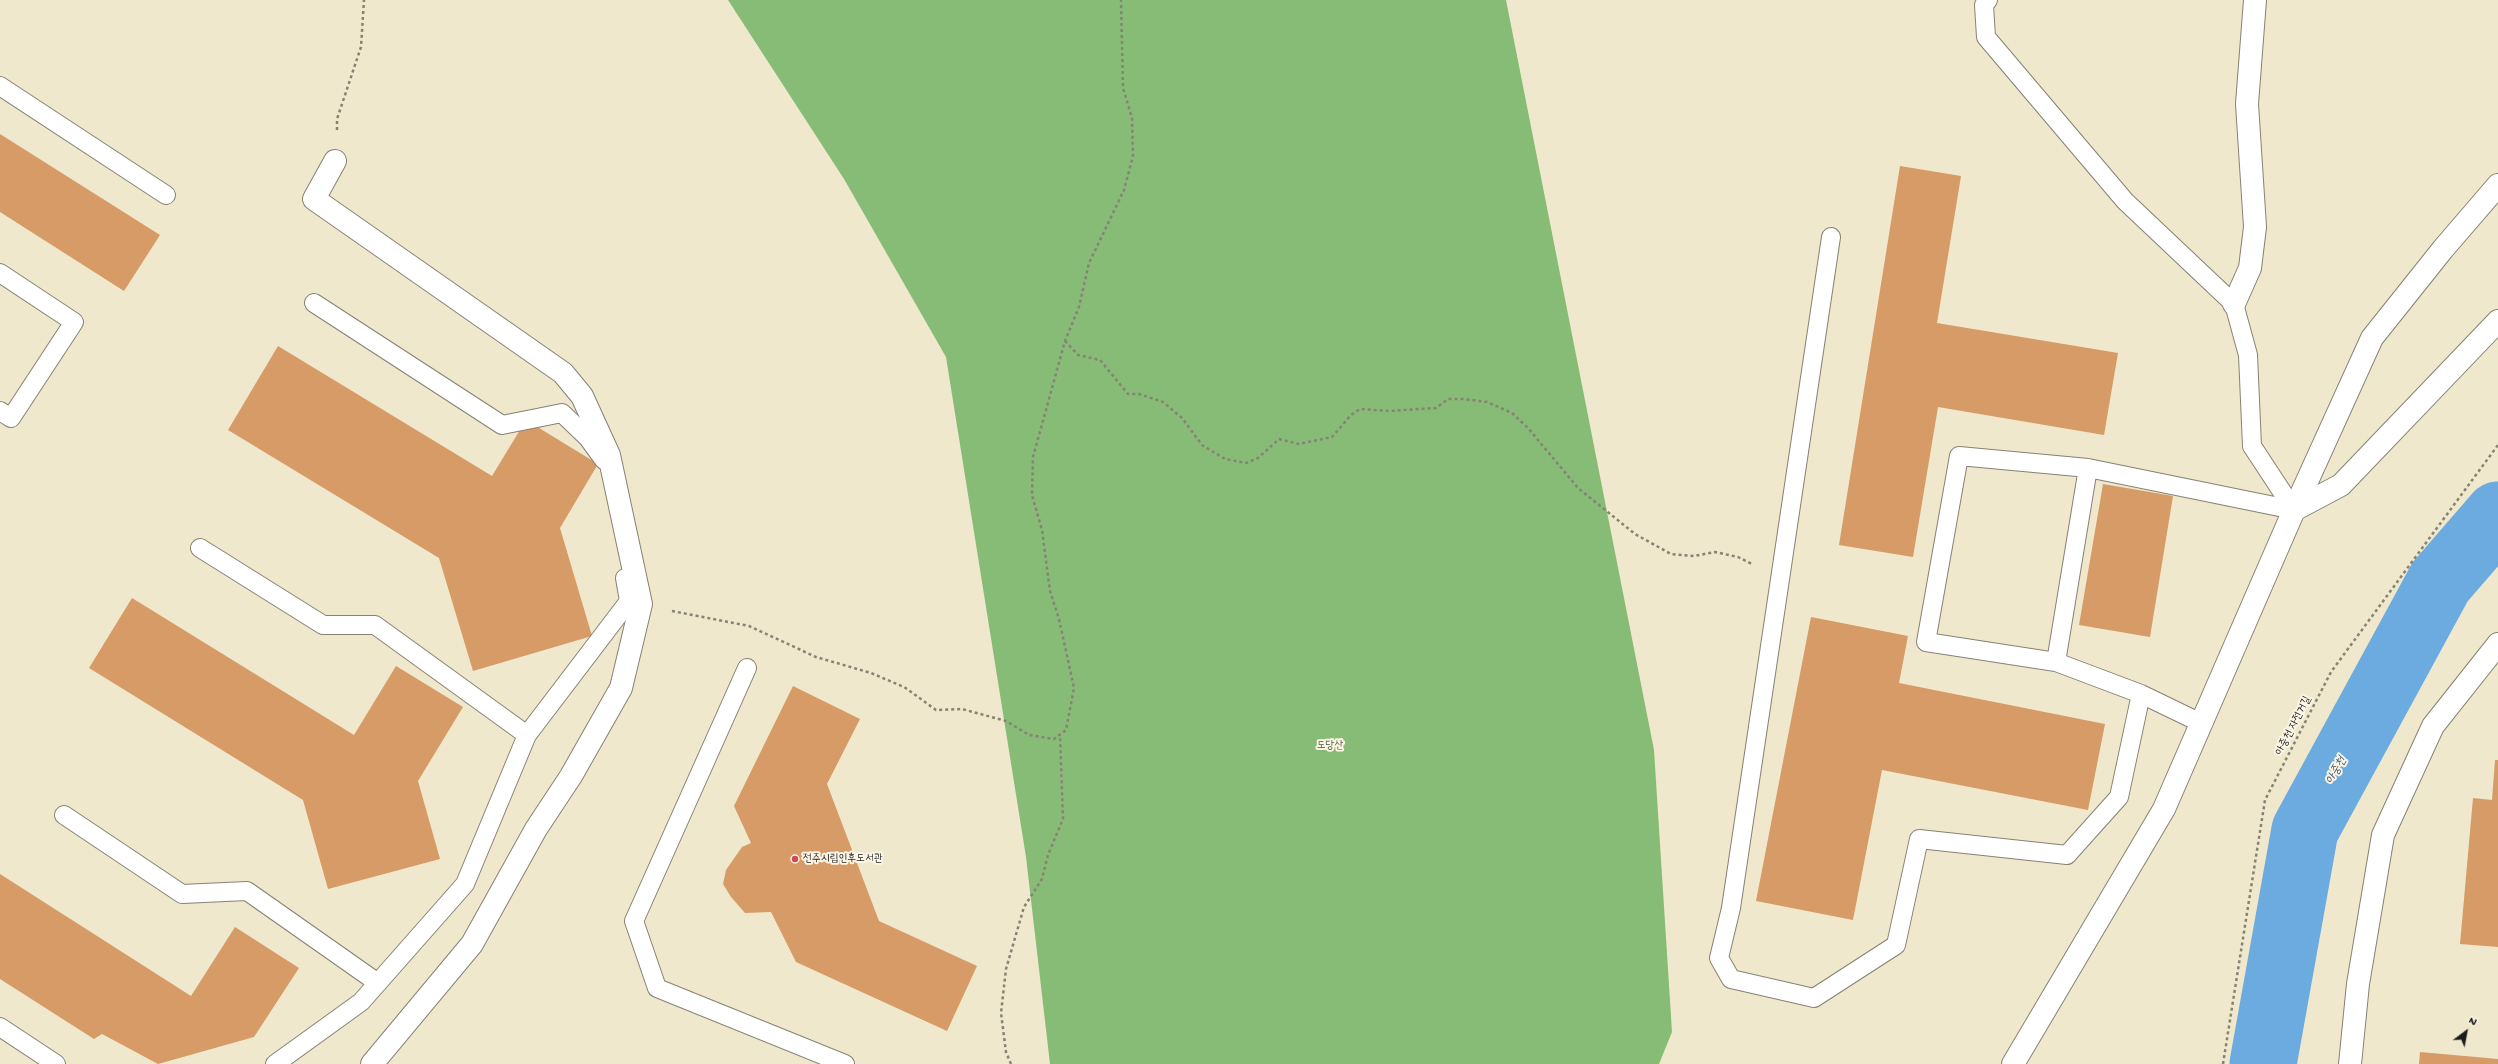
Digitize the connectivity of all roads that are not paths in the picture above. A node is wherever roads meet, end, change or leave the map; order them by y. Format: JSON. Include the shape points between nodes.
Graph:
{"nodes":[{"id":1,"x":1988,"y":0,"type":"edge"},
{"id":2,"x":2255,"y":0,"type":"edge"},
{"id":3,"x":0,"y":86,"type":"edge"},
{"id":4,"x":335,"y":161,"type":"road end"},
{"id":5,"x":2498,"y":185,"type":"edge"},
{"id":6,"x":166,"y":195,"type":"dead end"},
{"id":7,"x":1831,"y":237,"type":"dead end"},
{"id":8,"x":0,"y":273,"type":"edge"},
{"id":9,"x":314,"y":303,"type":"dead end"},
{"id":10,"x":2234,"y":304,"type":"junction"},
{"id":11,"x":2498,"y":321,"type":"edge"},
{"id":12,"x":0,"y":411,"type":"edge"},
{"id":13,"x":2088,"y":468,"type":"junction"},
{"id":14,"x":2294,"y":510,"type":"junction"},
{"id":15,"x":200,"y":548,"type":"dead end"},
{"id":16,"x":2498,"y":644,"type":"edge"},
{"id":17,"x":2056,"y":662,"type":"junction"},
{"id":18,"x":747,"y":668,"type":"dead end"},
{"id":19,"x":2141,"y":694,"type":"junction"},
{"id":20,"x":2201,"y":723,"type":"junction"},
{"id":21,"x":527,"y":735,"type":"junction"},
{"id":22,"x":64,"y":815,"type":"dead end"},
{"id":23,"x":378,"y":983,"type":"junction"},
{"id":24,"x":0,"y":1027,"type":"edge"},
{"id":25,"x":56,"y":1064,"type":"edge"},
{"id":26,"x":275,"y":1064,"type":"edge"},
{"id":27,"x":372,"y":1064,"type":"edge"},
{"id":28,"x":845,"y":1064,"type":"edge"},
{"id":29,"x":2013,"y":1064,"type":"edge"},
{"id":30,"x":2350,"y":1064,"type":"edge"}],
"edges":[{"from":1,"to":10,"type":"lane","via":[[1984,5],[1986,38],[2125,201]]},
{"from":2,"to":10,"type":"street","via":[[2247,104],[2255,227],[2250,268]]},
{"from":3,"to":6,"type":"lane"},
{"from":4,"to":27,"type":"street","via":[[314,200],[563,373],[582,396],[609,455],[641,604],[621,688],[571,776],[536,829],[472,944]]},
{"from":5,"to":14,"type":"street","via":[[2372,338]]},
{"from":7,"to":19,"type":"lane","via":[[1731,908],[1719,958],[1731,979],[1814,998],[1896,945],[1919,839],[2067,855],[2119,797]]},
{"from":8,"to":12,"type":"lane","via":[[74,322],[11,418]]},
{"from":9,"to":21,"type":"lane","via":[[502,424],[562,413],[588,438],[605,462],[629,601]]},
{"from":10,"to":14,"type":"lane","via":[[2248,355],[2252,446]]},
{"from":11,"to":14,"type":"street","via":[[2341,485]]},
{"from":13,"to":14,"type":"lane"},
{"from":13,"to":17,"type":"lane"},
{"from":13,"to":17,"type":"lane","via":[[1959,456],[1926,642]]},
{"from":14,"to":20,"type":"street"},
{"from":15,"to":21,"type":"lane","via":[[323,625],[375,625]]},
{"from":16,"to":30,"type":"street","via":[[2433,726],[2383,836],[2358,984]]},
{"from":17,"to":19,"type":"lane"},
{"from":18,"to":28,"type":"lane","via":[[634,921],[657,988]]},
{"from":19,"to":20,"type":"lane"},
{"from":20,"to":29,"type":"street","via":[[2164,809]]},
{"from":21,"to":23,"type":"lane","via":[[465,884]]},
{"from":22,"to":23,"type":"lane","via":[[182,894],[247,891]]},
{"from":23,"to":26,"type":"lane","via":[[362,1002]]},
{"from":24,"to":25,"type":"lane"}]}
